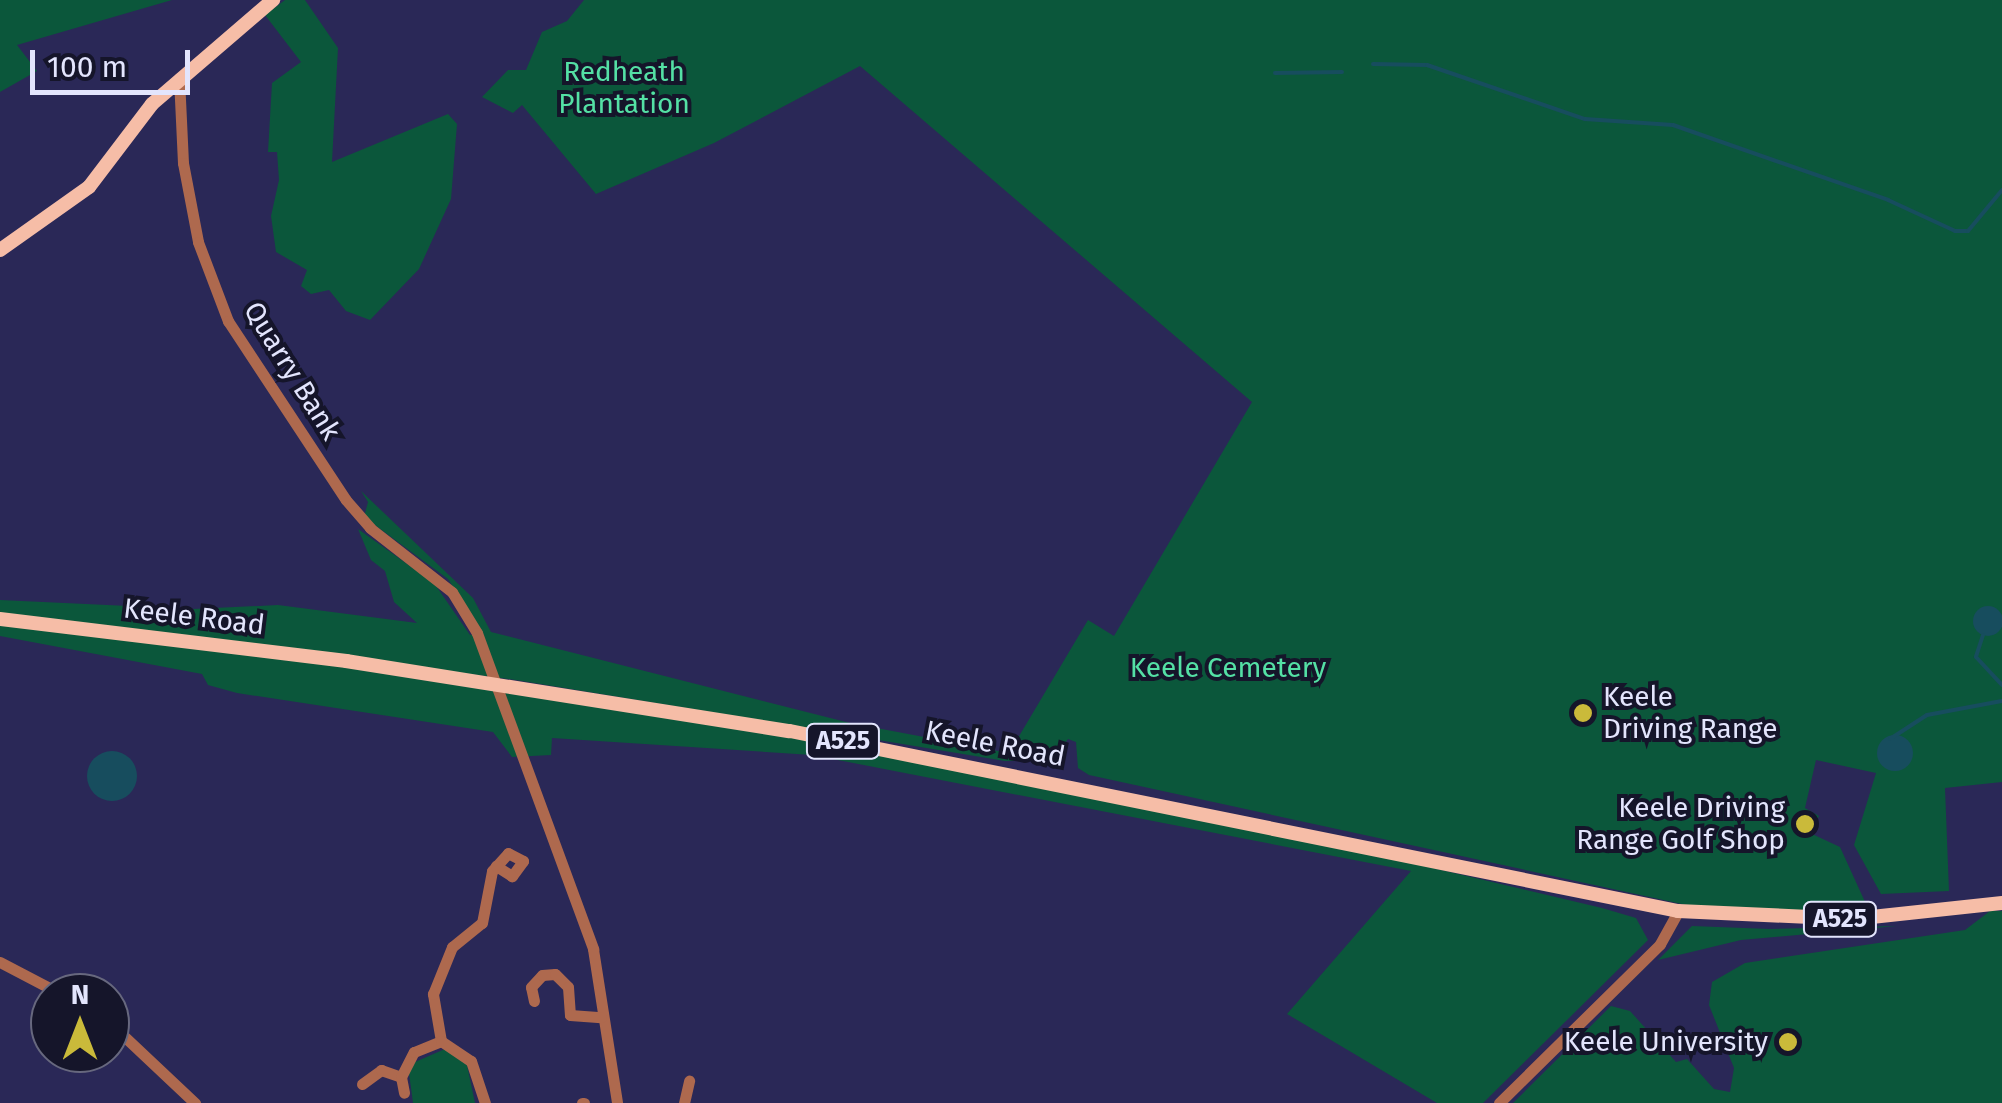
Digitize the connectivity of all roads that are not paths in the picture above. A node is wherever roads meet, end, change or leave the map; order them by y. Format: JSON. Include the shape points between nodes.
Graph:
{"nodes":[{"id":1,"x":273,"y":0,"type":"edge"},
{"id":2,"x":180,"y":78,"type":"junction"},
{"id":3,"x":0,"y":250,"type":"edge"},
{"id":4,"x":0,"y":618,"type":"edge"},
{"id":5,"x":496,"y":866,"type":"dead end"},
{"id":6,"x":2002,"y":903,"type":"edge"},
{"id":7,"x":1678,"y":911,"type":"junction"},
{"id":8,"x":0,"y":962,"type":"edge"},
{"id":9,"x":30,"y":978,"type":"edge"},
{"id":10,"x":534,"y":1001,"type":"dead end"},
{"id":11,"x":601,"y":1017,"type":"junction"},
{"id":12,"x":130,"y":1041,"type":"edge"},
{"id":13,"x":441,"y":1041,"type":"junction"},
{"id":14,"x":401,"y":1077,"type":"junction"},
{"id":15,"x":688,"y":1081,"type":"dead end"},
{"id":16,"x":362,"y":1084,"type":"dead end"},
{"id":17,"x":404,"y":1093,"type":"dead end"},
{"id":18,"x":196,"y":1103,"type":"edge"},
{"id":19,"x":485,"y":1103,"type":"edge"},
{"id":20,"x":617,"y":1103,"type":"edge"},
{"id":21,"x":684,"y":1103,"type":"edge"},
{"id":22,"x":1498,"y":1103,"type":"edge"}],
"edges":[{"from":1,"to":2,"type":"main road"},
{"from":2,"to":3,"type":"main road","via":[[89,187]]},
{"from":2,"to":11,"type":"street","name":"Quarry Bank","via":[[183,162],[198,242],[228,320],[346,500],[370,528],[452,592],[478,633],[592,949]]},
{"from":4,"to":7,"type":"main road","name":"Keele Road","number":"A525","via":[[346,662],[790,731]]},
{"from":5,"to":13,"type":"street","via":[[482,923],[452,946],[434,994]]},
{"from":6,"to":7,"type":"main road","name":"Keele Road","number":"A525","via":[[1853,919]]},
{"from":7,"to":22,"type":"street","via":[[1660,944]]},
{"from":8,"to":9,"type":"street"},
{"from":10,"to":11,"type":"street","via":[[531,987],[542,975],[555,974],[568,986],[570,1015]]},
{"from":11,"to":20,"type":"street","name":"Quarry Bank"},
{"from":12,"to":18,"type":"street"},
{"from":13,"to":14,"type":"street","via":[[414,1052]]},
{"from":13,"to":19,"type":"street","via":[[471,1061]]},
{"from":14,"to":16,"type":"street","via":[[381,1070]]},
{"from":14,"to":17,"type":"street"},
{"from":15,"to":21,"type":"street"}]}
